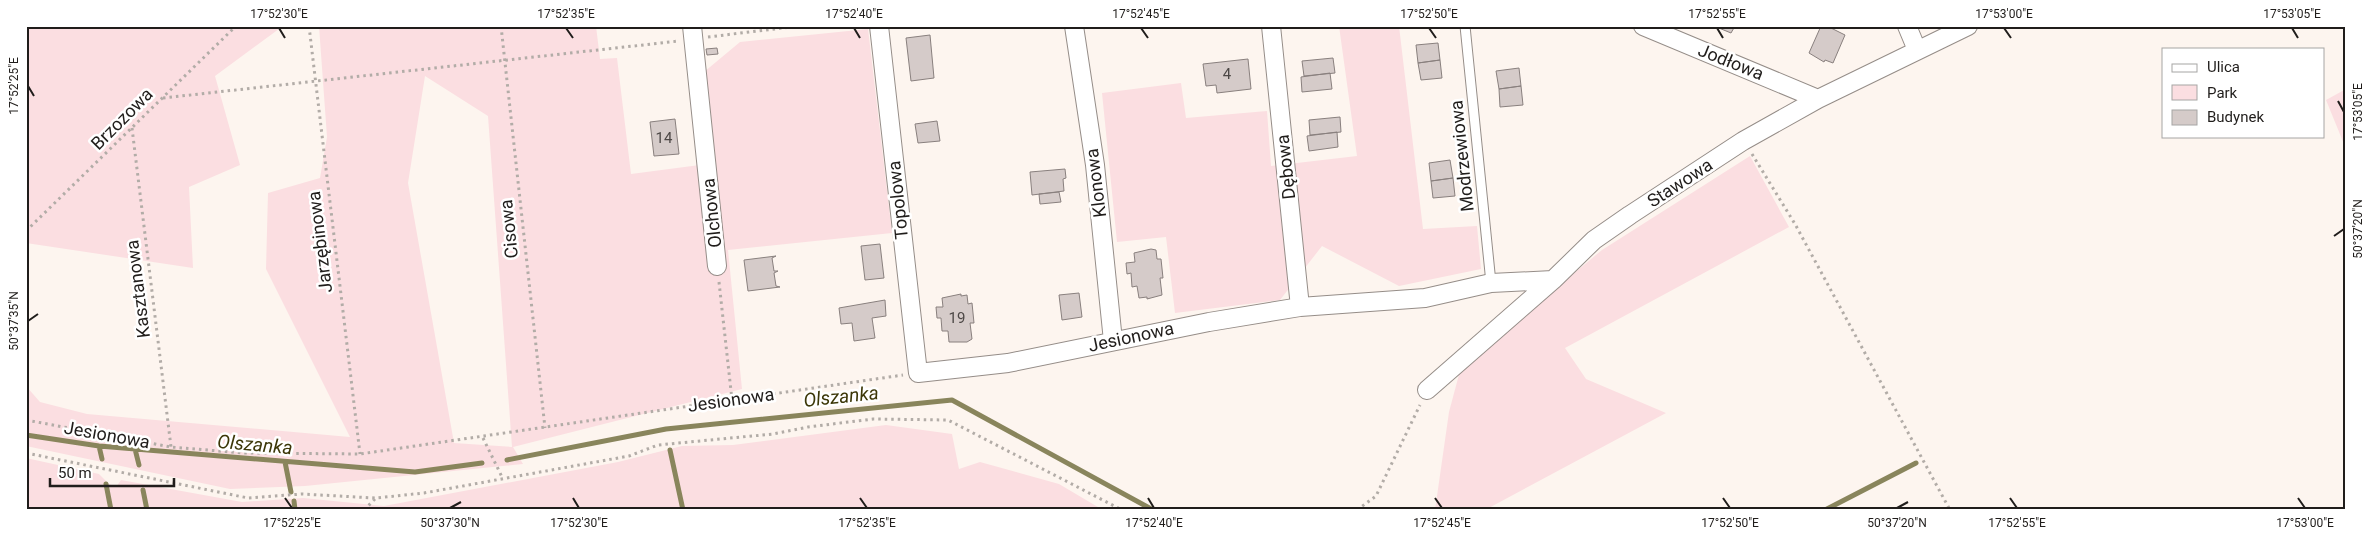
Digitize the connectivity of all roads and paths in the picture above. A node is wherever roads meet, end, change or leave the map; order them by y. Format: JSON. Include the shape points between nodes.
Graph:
{"nodes":[{"id":1,"x":236,"y":26,"type":"edge"},
{"id":2,"x":309,"y":26,"type":"edge"},
{"id":3,"x":500,"y":26,"type":"edge"},
{"id":4,"x":799,"y":26,"type":"edge"},
{"id":5,"x":879,"y":26,"type":"edge"},
{"id":6,"x":1074,"y":26,"type":"edge"},
{"id":7,"x":1271,"y":26,"type":"edge"},
{"id":8,"x":1465,"y":26,"type":"edge"},
{"id":9,"x":1643,"y":26,"type":"edge"},
{"id":10,"x":1906,"y":26,"type":"edge"},
{"id":11,"x":1968,"y":26,"type":"edge"},
{"id":12,"x":692,"y":33,"type":"edge"},
{"id":13,"x":1917,"y":50,"type":"junction"},
{"id":14,"x":504,"y":60,"type":"junction"},
{"id":15,"x":315,"y":82,"type":"junction"},
{"id":16,"x":163,"y":98,"type":"junction"},
{"id":17,"x":1818,"y":99,"type":"junction"},
{"id":18,"x":132,"y":128,"type":"junction"},
{"id":19,"x":1743,"y":142,"type":"junction"},
{"id":20,"x":26,"y":231,"type":"edge"},
{"id":21,"x":717,"y":266,"type":"joint"},
{"id":22,"x":1553,"y":280,"type":"junction"},
{"id":23,"x":1491,"y":283,"type":"junction"},
{"id":24,"x":1300,"y":307,"type":"junction"},
{"id":25,"x":1112,"y":341,"type":"junction"},
{"id":26,"x":918,"y":373,"type":"junction"},
{"id":27,"x":1427,"y":390,"type":"joint"},
{"id":28,"x":732,"y":400,"type":"junction"},
{"id":29,"x":26,"y":420,"type":"edge"},
{"id":30,"x":545,"y":428,"type":"junction"},
{"id":31,"x":483,"y":438,"type":"junction"},
{"id":32,"x":171,"y":447,"type":"junction"},
{"id":33,"x":26,"y":453,"type":"edge"},
{"id":34,"x":360,"y":454,"type":"junction"},
{"id":35,"x":502,"y":477,"type":"junction"},
{"id":36,"x":376,"y":498,"type":"junction"},
{"id":37,"x":364,"y":510,"type":"edge"},
{"id":38,"x":1122,"y":510,"type":"edge"},
{"id":39,"x":1357,"y":510,"type":"edge"},
{"id":40,"x":1950,"y":510,"type":"edge"}],
"edges":[{"from":1,"to":16,"type":"path","name":"Brzozowa"},
{"from":2,"to":15,"type":"path","name":"Jarzębinowa"},
{"from":3,"to":14,"type":"path","name":"Cisowa"},
{"from":4,"to":12,"type":"path"},
{"from":5,"to":26,"type":"street","name":"Topolowa"},
{"from":6,"to":25,"type":"street","name":"Klonowa","via":[[1094,165]]},
{"from":7,"to":24,"type":"street","name":"Dębowa"},
{"from":8,"to":23,"type":"lane","name":"Modrzewiowa"},
{"from":9,"to":17,"type":"street","name":"Jodłowa"},
{"from":10,"to":13,"type":"street"},
{"from":11,"to":13,"type":"street","name":"Stawowa"},
{"from":12,"to":14,"type":"path"},
{"from":12,"to":21,"type":"street","name":"Olchowa"},
{"from":13,"to":17,"type":"street","name":"Stawowa"},
{"from":14,"to":15,"type":"path"},
{"from":14,"to":30,"type":"path","name":"Cisowa"},
{"from":15,"to":16,"type":"path"},
{"from":15,"to":34,"type":"path","name":"Jarzębinowa"},
{"from":16,"to":18,"type":"path","name":"Brzozowa"},
{"from":17,"to":19,"type":"street","name":"Stawowa"},
{"from":18,"to":20,"type":"path","name":"Brzozowa"},
{"from":18,"to":32,"type":"path","name":"Kasztanowa"},
{"from":19,"to":22,"type":"street","name":"Stawowa","via":[[1594,240]]},
{"from":19,"to":40,"type":"path","via":[[1795,224]]},
{"from":21,"to":28,"type":"path","name":"Olchowa"},
{"from":22,"to":23,"type":"street","name":"Jesionowa"},
{"from":22,"to":27,"type":"street","name":"Stawowa"},
{"from":23,"to":24,"type":"street","name":"Jesionowa","via":[[1425,298]]},
{"from":24,"to":25,"type":"street","name":"Jesionowa"},
{"from":25,"to":26,"type":"street","name":"Jesionowa","via":[[1008,363]]},
{"from":26,"to":28,"type":"path","name":"Jesionowa"},
{"from":27,"to":39,"type":"path","via":[[1376,496]]},
{"from":28,"to":30,"type":"path","name":"Jesionowa"},
{"from":29,"to":32,"type":"path","name":"Jesionowa"},
{"from":30,"to":31,"type":"path","name":"Jesionowa"},
{"from":31,"to":34,"type":"path","name":"Jesionowa"},
{"from":31,"to":35,"type":"path"},
{"from":32,"to":34,"type":"path","name":"Jesionowa","via":[[243,453]]},
{"from":33,"to":36,"type":"path","via":[[248,498],[302,494]]},
{"from":35,"to":36,"type":"path","via":[[424,493]]},
{"from":35,"to":38,"type":"path","via":[[629,456],[658,445],[693,440],[773,434],[873,419],[948,420]]},
{"from":36,"to":37,"type":"path"}]}
